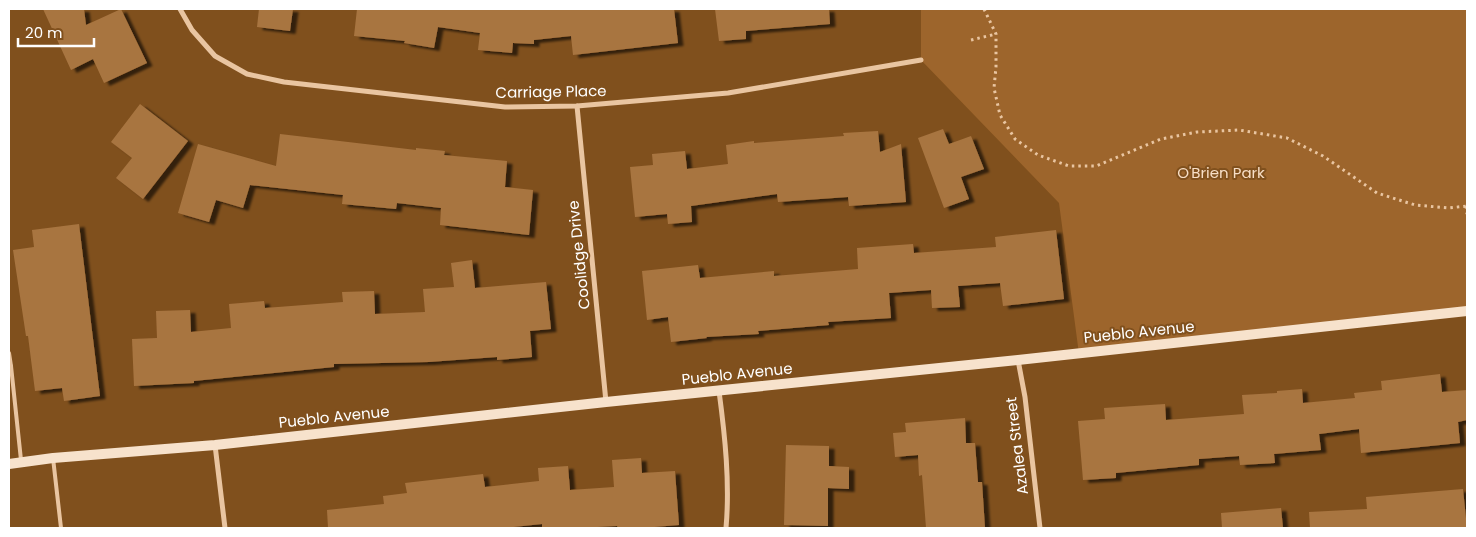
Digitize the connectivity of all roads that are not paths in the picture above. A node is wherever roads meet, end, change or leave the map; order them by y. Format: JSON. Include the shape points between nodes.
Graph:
{"nodes":[{"id":1,"x":180,"y":9,"type":"edge"},
{"id":2,"x":921,"y":60,"type":"dead end"},
{"id":3,"x":577,"y":106,"type":"junction"},
{"id":4,"x":1467,"y":311,"type":"edge"},
{"id":5,"x":9,"y":353,"type":"edge"},
{"id":6,"x":1018,"y":360,"type":"junction"},
{"id":7,"x":10,"y":366,"type":"edge"},
{"id":8,"x":719,"y":391,"type":"junction"},
{"id":9,"x":606,"y":402,"type":"junction"},
{"id":10,"x":215,"y":445,"type":"junction"},
{"id":11,"x":53,"y":458,"type":"junction"},
{"id":12,"x":21,"y":462,"type":"junction"},
{"id":13,"x":9,"y":464,"type":"edge"},
{"id":14,"x":61,"y":528,"type":"edge"},
{"id":15,"x":225,"y":528,"type":"edge"},
{"id":16,"x":726,"y":528,"type":"edge"},
{"id":17,"x":1040,"y":528,"type":"edge"}],
"edges":[{"from":1,"to":3,"type":"street","name":"Carriage Place","via":[[192,30],[215,56],[247,74],[284,82],[505,107]]},
{"from":2,"to":3,"type":"street","name":"Carriage Place","via":[[728,93]]},
{"from":3,"to":9,"type":"street","name":"Coolidge Drive"},
{"from":4,"to":6,"type":"street","name":"Pueblo Avenue"},
{"from":5,"to":7,"type":"lane"},
{"from":6,"to":8,"type":"street","name":"Pueblo Avenue"},
{"from":6,"to":17,"type":"street","name":"Azalea Street"},
{"from":7,"to":12,"type":"lane"},
{"from":8,"to":9,"type":"street","name":"Pueblo Avenue"},
{"from":8,"to":16,"type":"street","via":[[725,433]]},
{"from":9,"to":10,"type":"street","name":"Pueblo Avenue"},
{"from":10,"to":11,"type":"street","name":"Pueblo Avenue"},
{"from":10,"to":15,"type":"street"},
{"from":11,"to":12,"type":"street","name":"Pueblo Avenue"},
{"from":11,"to":14,"type":"lane"},
{"from":12,"to":13,"type":"street","name":"Pueblo Avenue"}]}
